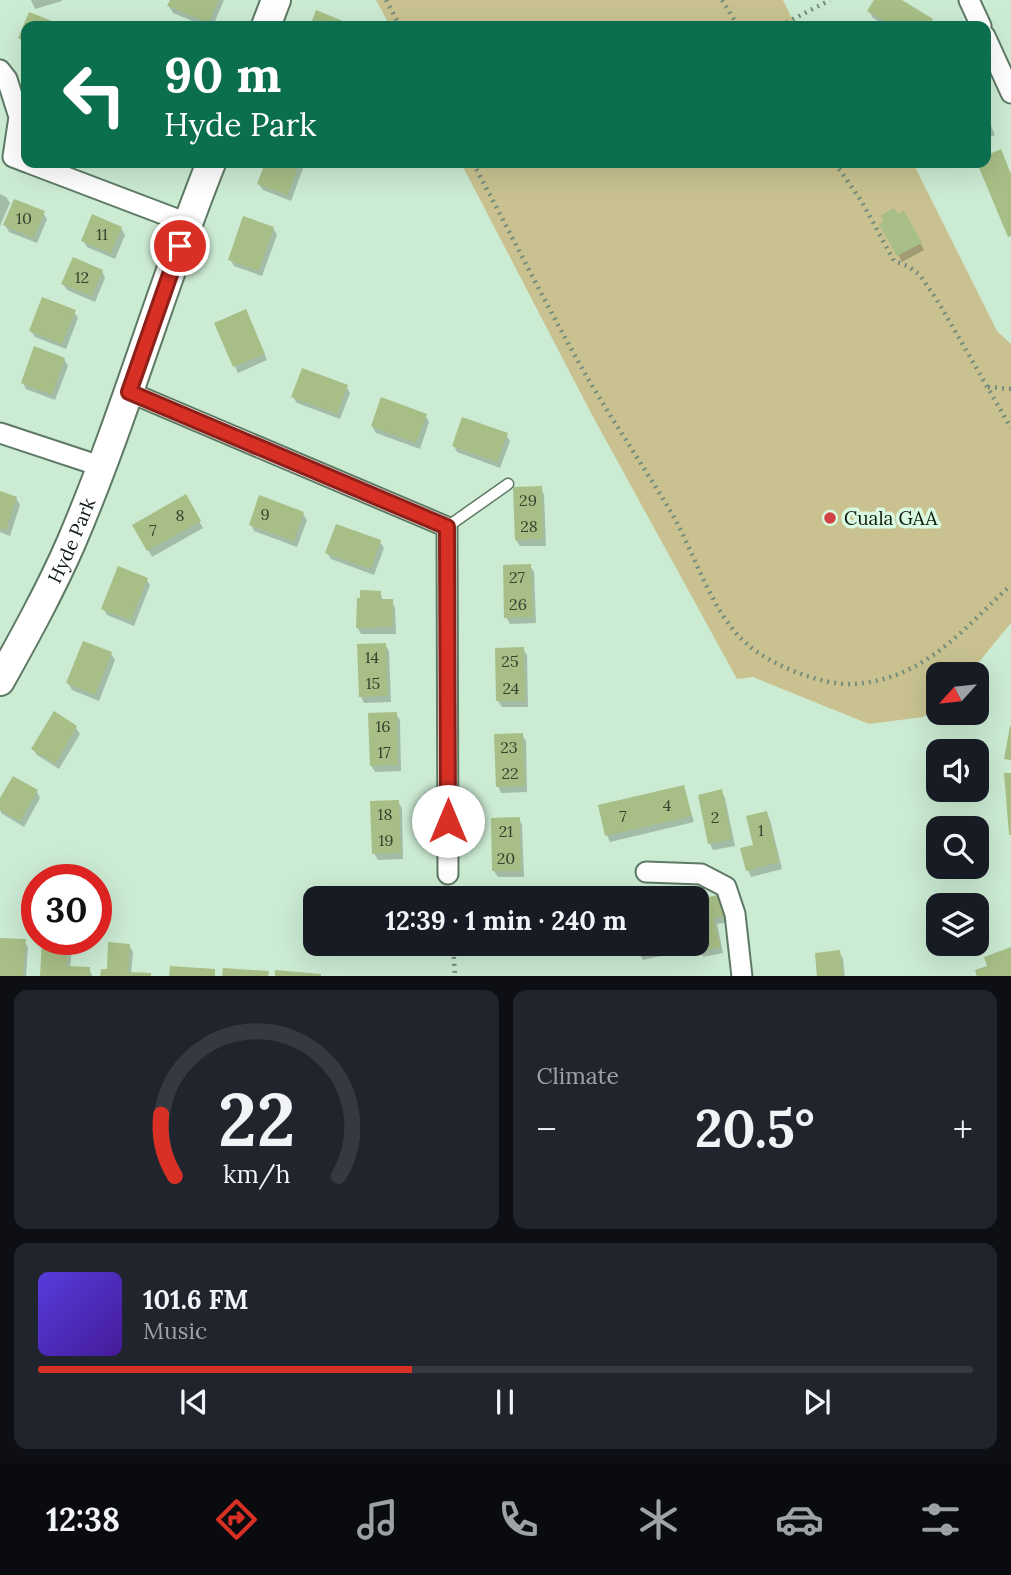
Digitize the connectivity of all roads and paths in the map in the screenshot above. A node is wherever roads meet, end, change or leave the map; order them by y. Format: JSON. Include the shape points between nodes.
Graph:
{"nodes":[{"id":1,"x":276,"y":0,"type":"edge"},
{"id":2,"x":386,"y":0,"type":"edge"},
{"id":3,"x":722,"y":0,"type":"edge"},
{"id":4,"x":830,"y":0,"type":"edge"},
{"id":5,"x":969,"y":0,"type":"edge"},
{"id":6,"x":268,"y":21,"type":"edge"},
{"id":7,"x":397,"y":21,"type":"edge"},
{"id":8,"x":735,"y":21,"type":"edge"},
{"id":9,"x":790,"y":21,"type":"edge"},
{"id":10,"x":979,"y":21,"type":"edge"},
{"id":11,"x":991,"y":49,"type":"edge"},
{"id":12,"x":0,"y":71,"type":"edge"},
{"id":13,"x":1011,"y":93,"type":"edge"},
{"id":14,"x":17,"y":160,"type":"edge"},
{"id":15,"x":39,"y":168,"type":"edge"},
{"id":16,"x":209,"y":168,"type":"edge"},
{"id":17,"x":476,"y":168,"type":"edge"},
{"id":18,"x":838,"y":168,"type":"edge"},
{"id":19,"x":187,"y":223,"type":"junction"},
{"id":20,"x":987,"y":387,"type":"junction"},
{"id":21,"x":1011,"y":388,"type":"edge"},
{"id":22,"x":129,"y":392,"type":"junction"},
{"id":23,"x":1011,"y":428,"type":"edge"},
{"id":24,"x":0,"y":433,"type":"edge"},
{"id":25,"x":100,"y":466,"type":"junction"},
{"id":26,"x":508,"y":484,"type":"dead end"},
{"id":27,"x":447,"y":527,"type":"junction"},
{"id":28,"x":1011,"y":585,"type":"edge"},
{"id":29,"x":0,"y":681,"type":"edge"},
{"id":30,"x":646,"y":872,"type":"dead end"},
{"id":31,"x":448,"y":874,"type":"dead end"},
{"id":32,"x":454,"y":956,"type":"edge"},
{"id":33,"x":455,"y":976,"type":"edge"},
{"id":34,"x":742,"y":976,"type":"edge"}],
"edges":[{"from":1,"to":6,"type":"street"},
{"from":2,"to":7,"type":"path"},
{"from":3,"to":8,"type":"path"},
{"from":4,"to":9,"type":"path"},
{"from":5,"to":10,"type":"street"},
{"from":11,"to":13,"type":"street"},
{"from":12,"to":14,"type":"street","via":[[19,117]]},
{"from":15,"to":19,"type":"street"},
{"from":16,"to":19,"type":"street","name":"Hyde Park"},
{"from":17,"to":28,"type":"path","via":[[586,375],[671,513],[716,602],[747,644],[789,671],[851,684],[883,680],[942,651]]},
{"from":18,"to":20,"type":"path","via":[[894,261],[920,275]]},
{"from":19,"to":22,"type":"street","name":"Hyde Park"},
{"from":20,"to":21,"type":"path"},
{"from":20,"to":23,"type":"path"},
{"from":22,"to":25,"type":"street","name":"Hyde Park"},
{"from":22,"to":27,"type":"street"},
{"from":24,"to":25,"type":"street"},
{"from":25,"to":29,"type":"street","name":"Hyde Park","via":[[70,544]]},
{"from":26,"to":27,"type":"lane"},
{"from":27,"to":31,"type":"street"},
{"from":30,"to":34,"type":"street","via":[[701,874],[726,887],[735,914]]},
{"from":32,"to":33,"type":"path"}]}
